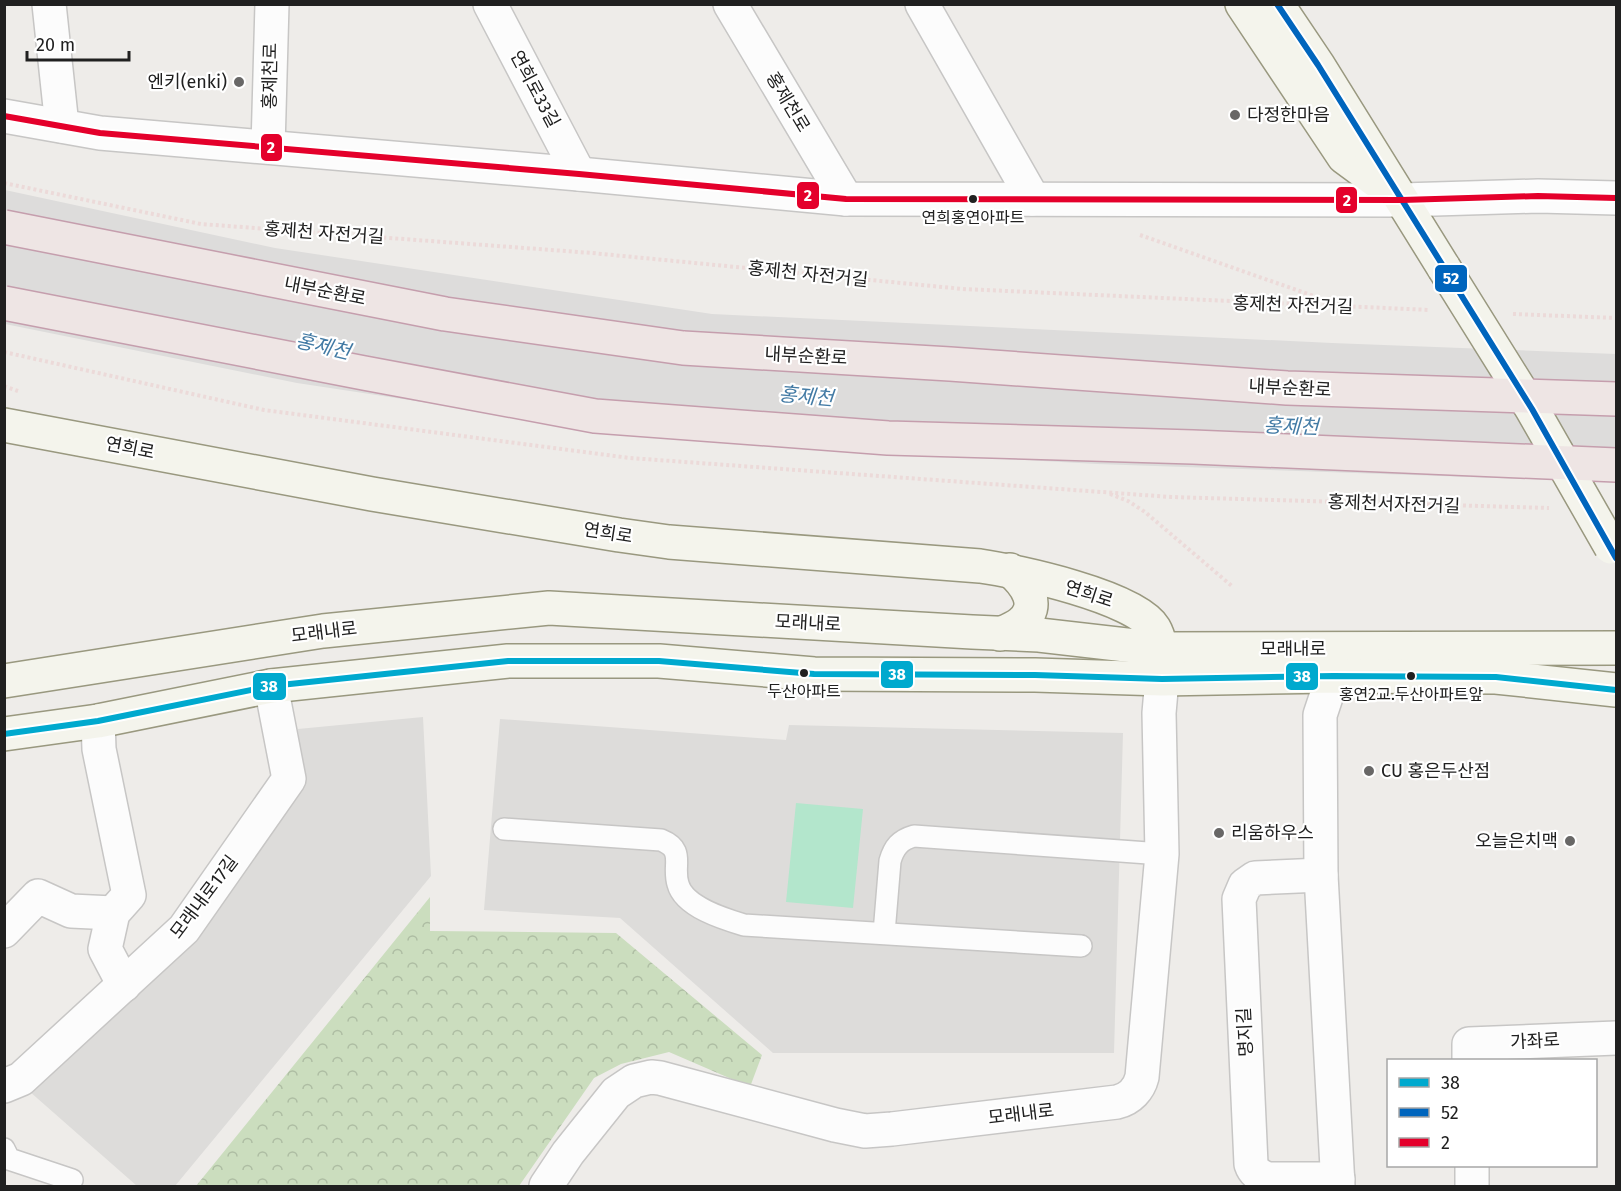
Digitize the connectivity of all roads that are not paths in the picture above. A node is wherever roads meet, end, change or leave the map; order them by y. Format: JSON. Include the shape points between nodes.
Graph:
{"nodes":[{"id":1,"x":49,"y":4,"type":"edge"},
{"id":2,"x":272,"y":4,"type":"edge"},
{"id":3,"x":490,"y":4,"type":"edge"},
{"id":4,"x":730,"y":4,"type":"edge"},
{"id":5,"x":922,"y":4,"type":"edge"},
{"id":6,"x":1242,"y":4,"type":"edge"},
{"id":7,"x":1277,"y":4,"type":"edge"},
{"id":8,"x":4,"y":116,"type":"edge"},
{"id":9,"x":62,"y":126,"type":"junction"},
{"id":10,"x":268,"y":147,"type":"junction"},
{"id":11,"x":579,"y":174,"type":"junction"},
{"id":12,"x":1617,"y":198,"type":"edge"},
{"id":13,"x":846,"y":199,"type":"junction"},
{"id":14,"x":1033,"y":199,"type":"junction"},
{"id":15,"x":1402,"y":200,"type":"junction"},
{"id":16,"x":4,"y":227,"type":"edge"},
{"id":17,"x":4,"y":303,"type":"edge"},
{"id":18,"x":1617,"y":399,"type":"edge"},
{"id":19,"x":4,"y":424,"type":"edge"},
{"id":20,"x":1617,"y":465,"type":"edge"},
{"id":21,"x":1614,"y":552,"type":"edge"},
{"id":22,"x":1010,"y":570,"type":"junction"},
{"id":23,"x":1000,"y":634,"type":"junction"},
{"id":24,"x":1617,"y":648,"type":"edge"},
{"id":25,"x":1162,"y":664,"type":"junction"},
{"id":26,"x":1332,"y":676,"type":"junction"},
{"id":27,"x":4,"y":681,"type":"edge"},
{"id":28,"x":271,"y":686,"type":"junction"},
{"id":29,"x":1617,"y":690,"type":"edge"},
{"id":30,"x":98,"y":721,"type":"junction"},
{"id":31,"x":4,"y":734,"type":"edge"},
{"id":32,"x":504,"y":829,"type":"dead end"},
{"id":33,"x":1162,"y":854,"type":"junction"},
{"id":34,"x":1321,"y":875,"type":"junction"},
{"id":35,"x":113,"y":913,"type":"junction"},
{"id":36,"x":4,"y":931,"type":"edge"},
{"id":37,"x":884,"y":933,"type":"junction"},
{"id":38,"x":1081,"y":946,"type":"dead end"},
{"id":39,"x":124,"y":985,"type":"junction"},
{"id":40,"x":1617,"y":1038,"type":"edge"},
{"id":41,"x":1469,"y":1059,"type":"edge"},
{"id":42,"x":4,"y":1086,"type":"edge"},
{"id":43,"x":4,"y":1149,"type":"edge"},
{"id":44,"x":1472,"y":1167,"type":"edge"},
{"id":45,"x":72,"y":1180,"type":"dead end"},
{"id":46,"x":1338,"y":1183,"type":"edge"},
{"id":47,"x":546,"y":1186,"type":"edge"},
{"id":48,"x":1472,"y":1186,"type":"edge"}],
"edges":[{"from":1,"to":9,"type":"street"},
{"from":2,"to":10,"type":"street","name":"홍제천로"},
{"from":3,"to":11,"type":"street","name":"연희로33길"},
{"from":4,"to":13,"type":"street","name":"홍제천로"},
{"from":5,"to":14,"type":"street"},
{"from":6,"to":15,"type":"main road","via":[[1344,157]]},
{"from":7,"to":15,"type":"main road"},
{"from":8,"to":9,"type":"street"},
{"from":9,"to":10,"type":"street","via":[[100,133]]},
{"from":10,"to":11,"type":"street"},
{"from":11,"to":13,"type":"street"},
{"from":12,"to":15,"type":"street"},
{"from":13,"to":14,"type":"street"},
{"from":14,"to":15,"type":"street"},
{"from":15,"to":21,"type":"main road","bridge":true,"via":[[1532,409]]},
{"from":16,"to":18,"type":"highway","name":"내부순환로","bridge":true,"via":[[445,314],[683,348],[1287,388]]},
{"from":17,"to":20,"type":"highway","bridge":true,"via":[[595,416],[888,438]]},
{"from":19,"to":22,"type":"main road","name":"연희로","via":[[372,494],[619,535]]},
{"from":22,"to":23,"type":"main road","via":[[1028,590],[1030,607],[1019,625]]},
{"from":22,"to":25,"type":"main road","name":"연희로","via":[[1109,598],[1137,612],[1153,626]]},
{"from":23,"to":25,"type":"main road","name":"모래내로","via":[[1039,635]]},
{"from":23,"to":27,"type":"main road","name":"모래내로","via":[[549,608],[323,631]]},
{"from":24,"to":25,"type":"main road","name":"모래내로"},
{"from":25,"to":26,"type":"main road","name":"모래내로"},
{"from":25,"to":28,"type":"main road","name":"모래내로","via":[[1035,675],[814,674],[659,661],[508,660]]},
{"from":25,"to":33,"type":"street","name":"모래내로"},
{"from":26,"to":29,"type":"main road","name":"모래내로","via":[[1496,677]]},
{"from":26,"to":34,"type":"street","name":"명지길","via":[[1320,716]]},
{"from":28,"to":30,"type":"main road","name":"모래내로"},
{"from":28,"to":39,"type":"street","name":"모래내로17길","via":[[289,779],[184,929]]},
{"from":30,"to":31,"type":"main road","name":"모래내로"},
{"from":30,"to":35,"type":"street","via":[[99,749],[129,895]]},
{"from":32,"to":37,"type":"lane","via":[[661,840],[675,849],[678,885],[683,894],[705,912],[724,920],[744,925]]},
{"from":33,"to":37,"type":"lane","via":[[914,836],[904,839],[892,853]]},
{"from":33,"to":47,"type":"street","name":"모래내로","via":[[1142,1077],[1137,1089],[1124,1101],[865,1131],[651,1077],[634,1080],[616,1093]]},
{"from":34,"to":46,"type":"street","name":"명지길"},
{"from":34,"to":46,"type":"street","name":"명지길","via":[[1255,878],[1245,885],[1239,899],[1251,1164],[1258,1175],[1267,1179]]},
{"from":35,"to":36,"type":"street","via":[[71,910],[38,896]]},
{"from":35,"to":39,"type":"street","via":[[105,949]]},
{"from":37,"to":38,"type":"lane"},
{"from":39,"to":42,"type":"street","name":"모래내로17길","via":[[21,1079]]},
{"from":40,"to":41,"type":"street","name":"가좌로","via":[[1469,1044]]},
{"from":43,"to":45,"type":"lane","via":[[9,1159]]},
{"from":44,"to":48,"type":"street"}]}
